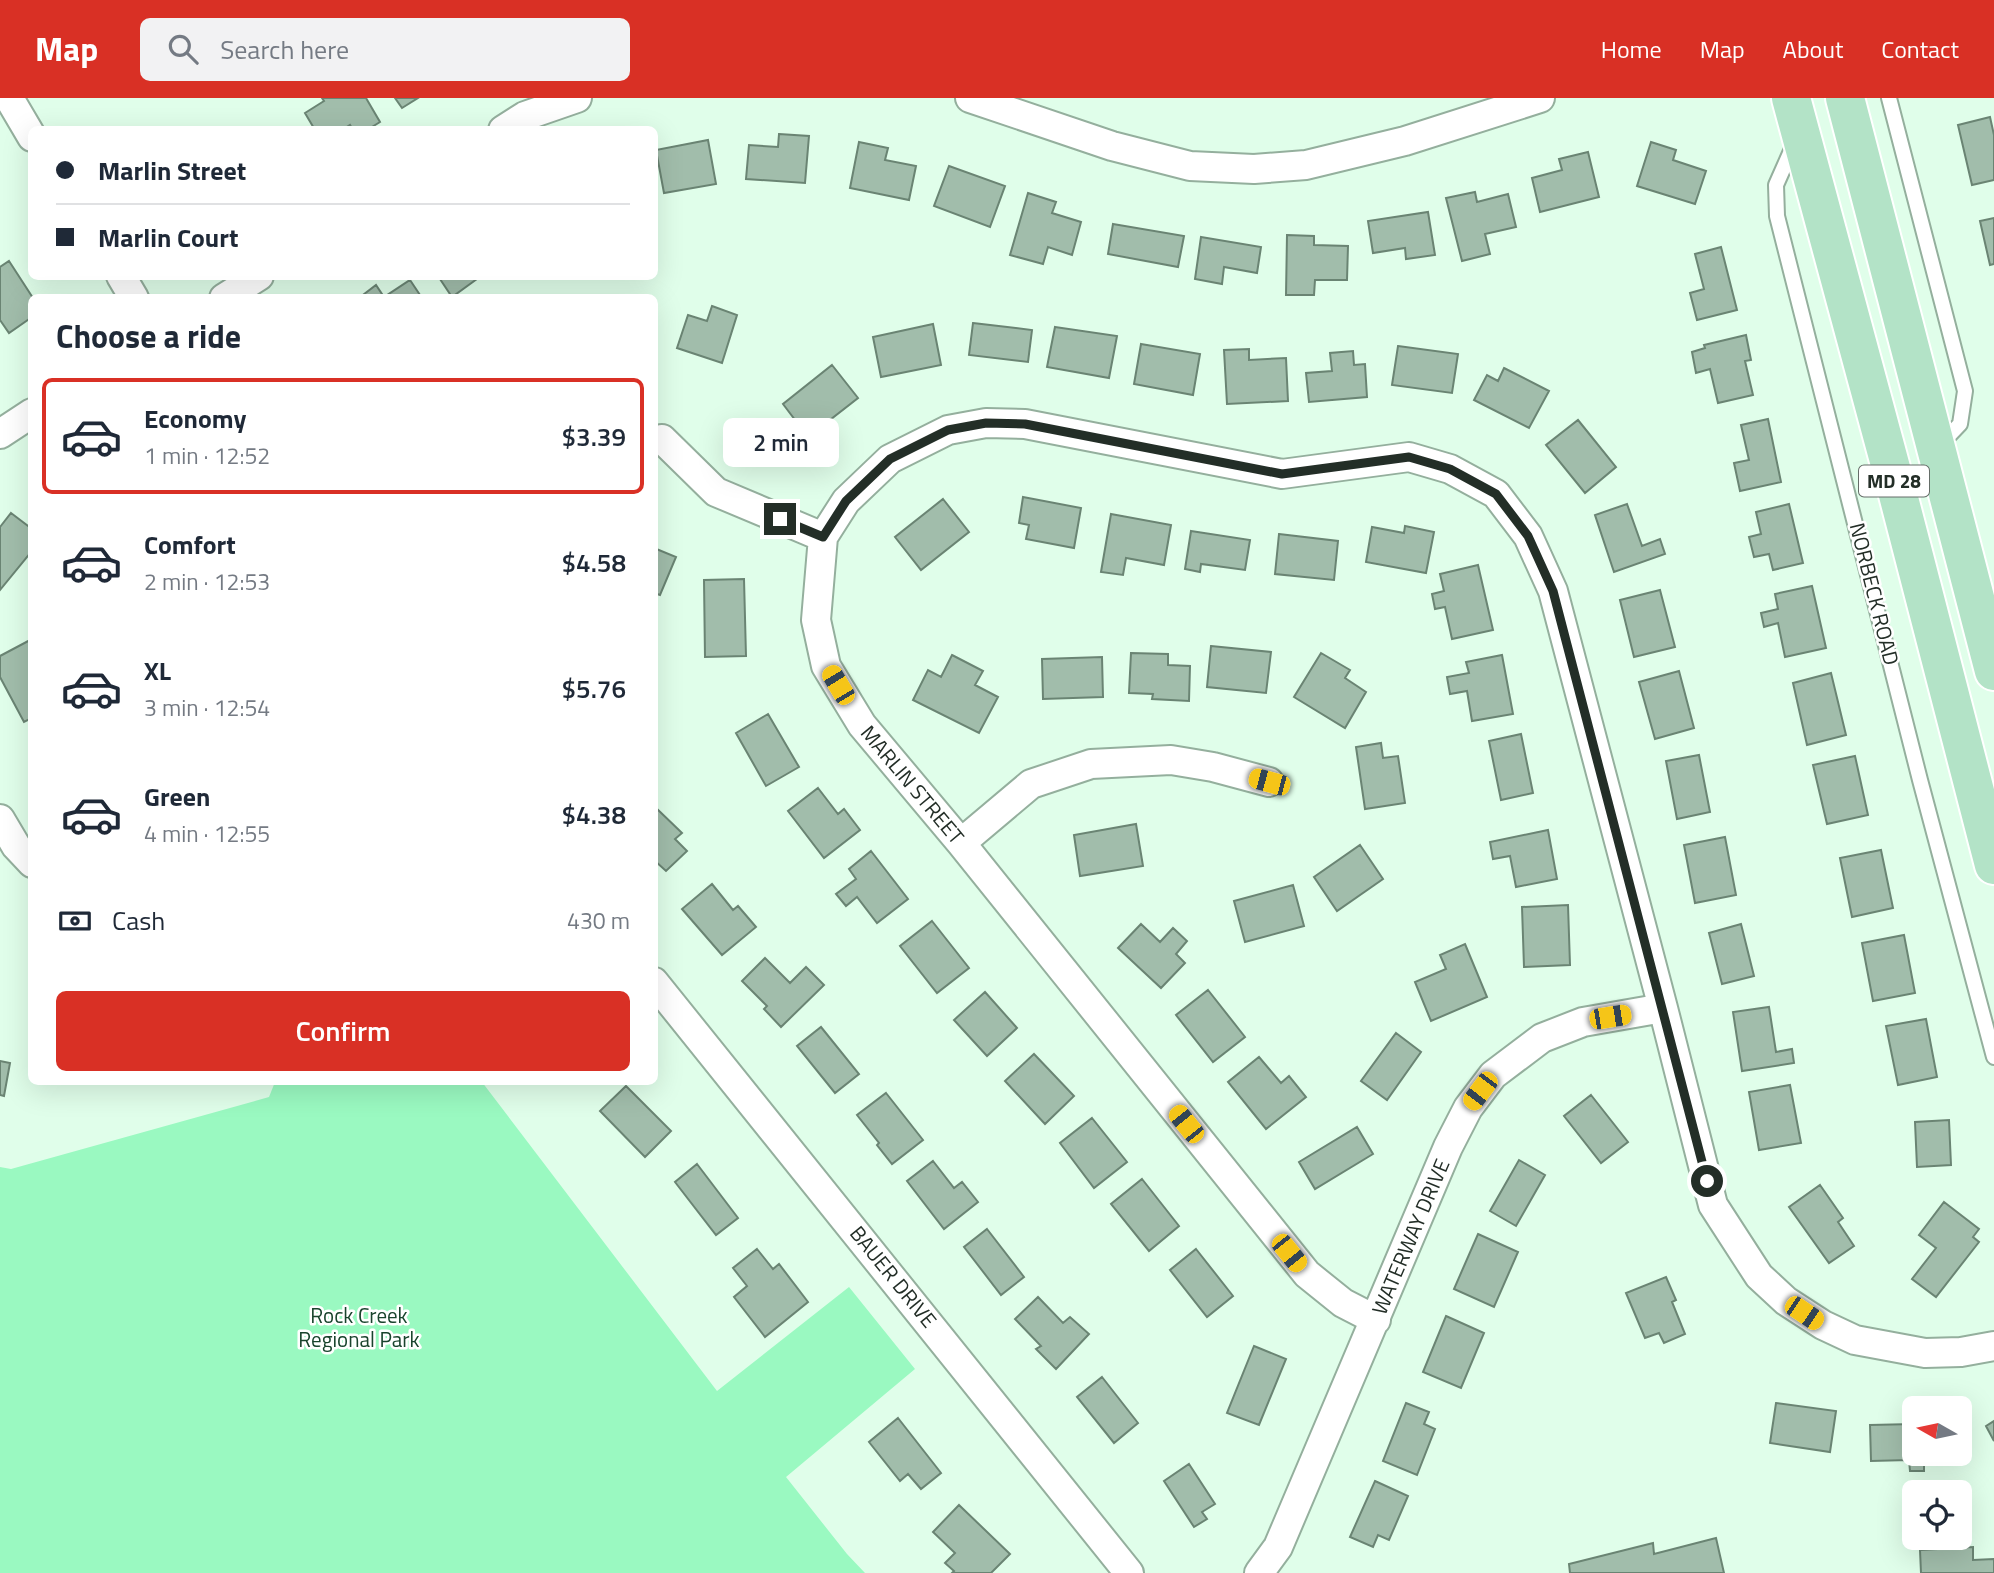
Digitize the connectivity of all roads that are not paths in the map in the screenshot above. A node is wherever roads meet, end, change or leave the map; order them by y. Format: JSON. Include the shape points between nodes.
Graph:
{"nodes":[{"id":1,"x":9,"y":98,"type":"edge"},
{"id":2,"x":577,"y":98,"type":"edge"},
{"id":3,"x":970,"y":98,"type":"edge"},
{"id":4,"x":1540,"y":98,"type":"edge"},
{"id":5,"x":1889,"y":98,"type":"edge"},
{"id":6,"x":1844,"y":107,"type":"edge"},
{"id":7,"x":1795,"y":115,"type":"edge"},
{"id":8,"x":509,"y":126,"type":"edge"},
{"id":9,"x":28,"y":130,"type":"edge"},
{"id":10,"x":253,"y":280,"type":"edge"},
{"id":11,"x":230,"y":294,"type":"edge"},
{"id":12,"x":28,"y":416,"type":"edge"},
{"id":13,"x":0,"y":434,"type":"edge"},
{"id":14,"x":662,"y":439,"type":"dead end"},
{"id":15,"x":1937,"y":448,"type":"junction"},
{"id":16,"x":823,"y":537,"type":"junction"},
{"id":17,"x":1994,"y":671,"type":"edge"},
{"id":18,"x":1269,"y":782,"type":"dead end"},
{"id":19,"x":0,"y":819,"type":"edge"},
{"id":20,"x":961,"y":844,"type":"junction"},
{"id":21,"x":28,"y":858,"type":"edge"},
{"id":22,"x":1994,"y":866,"type":"edge"},
{"id":23,"x":658,"y":987,"type":"edge"},
{"id":24,"x":1663,"y":1009,"type":"junction"},
{"id":25,"x":1994,"y":1058,"type":"edge"},
{"id":26,"x":1376,"y":1320,"type":"junction"},
{"id":27,"x":1994,"y":1346,"type":"edge"},
{"id":28,"x":1129,"y":1573,"type":"edge"},
{"id":29,"x":1259,"y":1573,"type":"edge"}],
"edges":[{"from":1,"to":9,"type":"street"},
{"from":2,"to":8,"type":"street"},
{"from":3,"to":4,"type":"street","via":[[1112,146],[1190,166],[1254,169],[1306,165],[1405,141]]},
{"from":5,"to":15,"type":"lane","via":[[1965,391],[1960,424]]},
{"from":6,"to":15,"type":"main road","number":"MD 28"},
{"from":7,"to":22,"type":"main road","name":"NORBECK ROAD","number":"MD 28"},
{"from":7,"to":25,"type":"lane","name":"NORBECK ROAD","via":[[1776,185],[1777,216]]},
{"from":10,"to":11,"type":"street"},
{"from":12,"to":13,"type":"street"},
{"from":14,"to":16,"type":"street","via":[[716,492]]},
{"from":15,"to":17,"type":"main road","number":"MD 28"},
{"from":16,"to":20,"type":"street","name":"MARLIN STREET","via":[[816,620],[826,666],[862,725]]},
{"from":16,"to":24,"type":"street","name":"MARLIN STREET","via":[[846,501],[890,459],[948,430],[986,423],[1025,424],[1282,474],[1409,457],[1450,469],[1496,494],[1528,536],[1553,591]]},
{"from":18,"to":20,"type":"street","via":[[1171,760],[1091,764],[1031,784]]},
{"from":19,"to":21,"type":"street"},
{"from":20,"to":26,"type":"street","name":"MARLIN STREET","via":[[1307,1274],[1343,1303]]},
{"from":23,"to":28,"type":"street","name":"BAUER DRIVE"},
{"from":24,"to":26,"type":"street","name":"WATERWAY DRIVE","via":[[1583,1021],[1542,1038],[1493,1075],[1468,1108],[1448,1147]]},
{"from":24,"to":27,"type":"street","name":"MARLIN STREET","via":[[1713,1205],[1759,1276],[1786,1301],[1855,1340],[1925,1353]]},
{"from":26,"to":29,"type":"street","name":"WATERWAY DRIVE","via":[[1278,1547]]}]}
